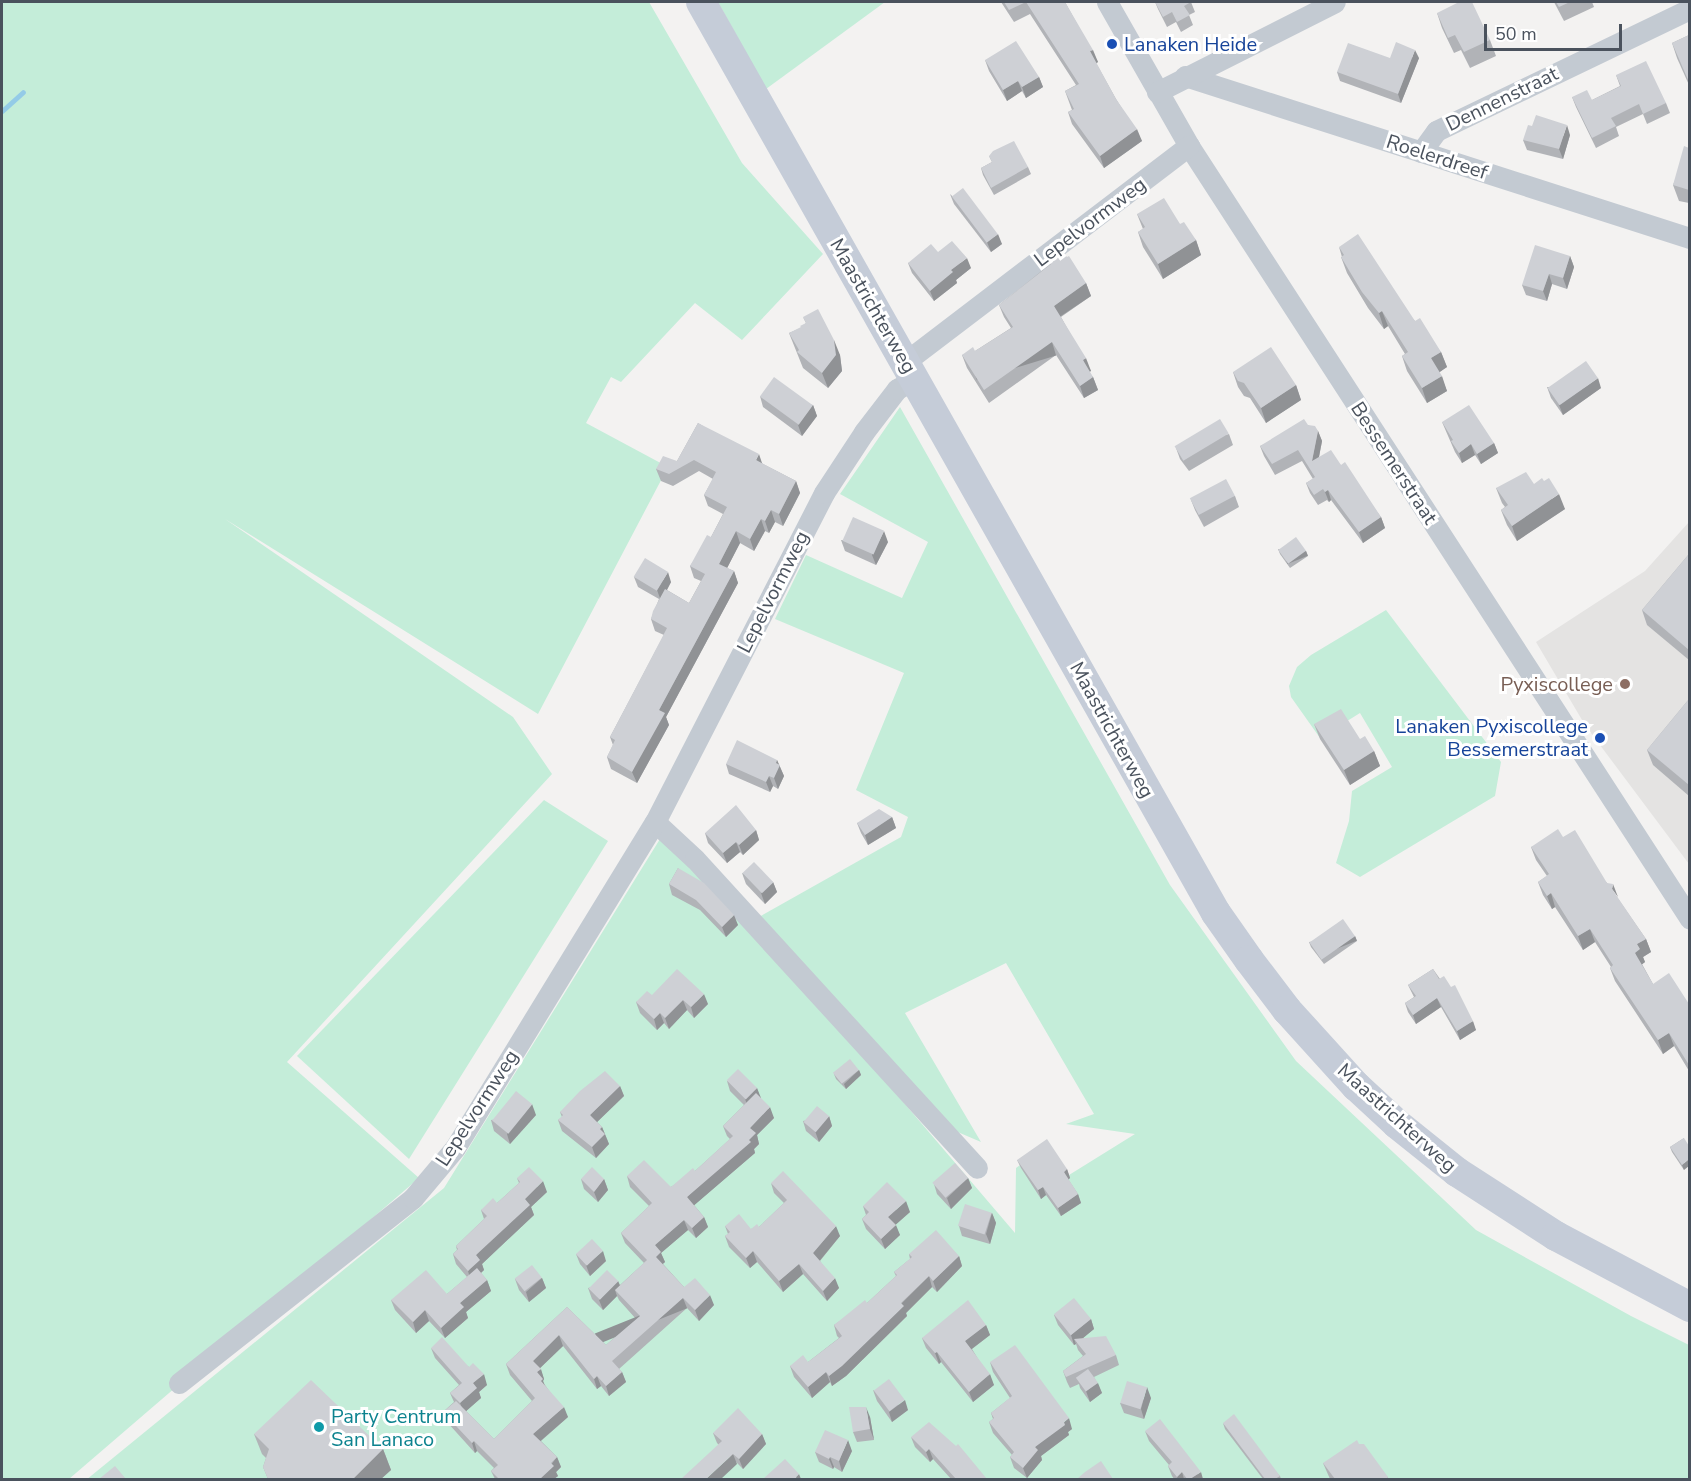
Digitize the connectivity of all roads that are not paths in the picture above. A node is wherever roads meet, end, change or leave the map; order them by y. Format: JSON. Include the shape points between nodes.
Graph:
{"nodes":[{"id":1,"x":700,"y":2,"type":"edge"},
{"id":2,"x":1107,"y":2,"type":"edge"},
{"id":3,"x":1335,"y":2,"type":"edge"},
{"id":4,"x":1689,"y":9,"type":"edge"},
{"id":5,"x":1185,"y":76,"type":"junction"},
{"id":6,"x":1157,"y":92,"type":"junction"},
{"id":7,"x":1189,"y":146,"type":"junction"},
{"id":8,"x":1421,"y":152,"type":"junction"},
{"id":9,"x":1689,"y":238,"type":"edge"},
{"id":10,"x":910,"y":370,"type":"junction"},
{"id":11,"x":656,"y":822,"type":"junction"},
{"id":12,"x":1689,"y":919,"type":"edge"},
{"id":13,"x":977,"y":1168,"type":"dead end"},
{"id":14,"x":1689,"y":1308,"type":"edge"},
{"id":15,"x":179,"y":1383,"type":"dead end"}],
"edges":[{"from":1,"to":10,"type":"main road","name":"Maastrichterweg"},
{"from":2,"to":6,"type":"street","name":"Bessemerstraat"},
{"from":3,"to":5,"type":"street"},
{"from":4,"to":8,"type":"street","name":"Dennenstraat","via":[[1436,131]]},
{"from":5,"to":6,"type":"street"},
{"from":5,"to":8,"type":"street","name":"Roelerdreef"},
{"from":6,"to":7,"type":"street","name":"Bessemerstraat"},
{"from":7,"to":10,"type":"street","name":"Lepelvormweg"},
{"from":7,"to":12,"type":"street","name":"Bessemerstraat"},
{"from":8,"to":9,"type":"street","name":"Roelerdreef"},
{"from":10,"to":11,"type":"street","name":"Lepelvormweg","via":[[824,493]]},
{"from":10,"to":14,"type":"main road","name":"Maastrichterweg","via":[[1216,913],[1287,1010],[1356,1086],[1457,1172],[1556,1236]]},
{"from":11,"to":13,"type":"street","via":[[695,859]]},
{"from":11,"to":15,"type":"street","name":"Lepelvormweg","via":[[455,1148],[413,1198]]}]}
